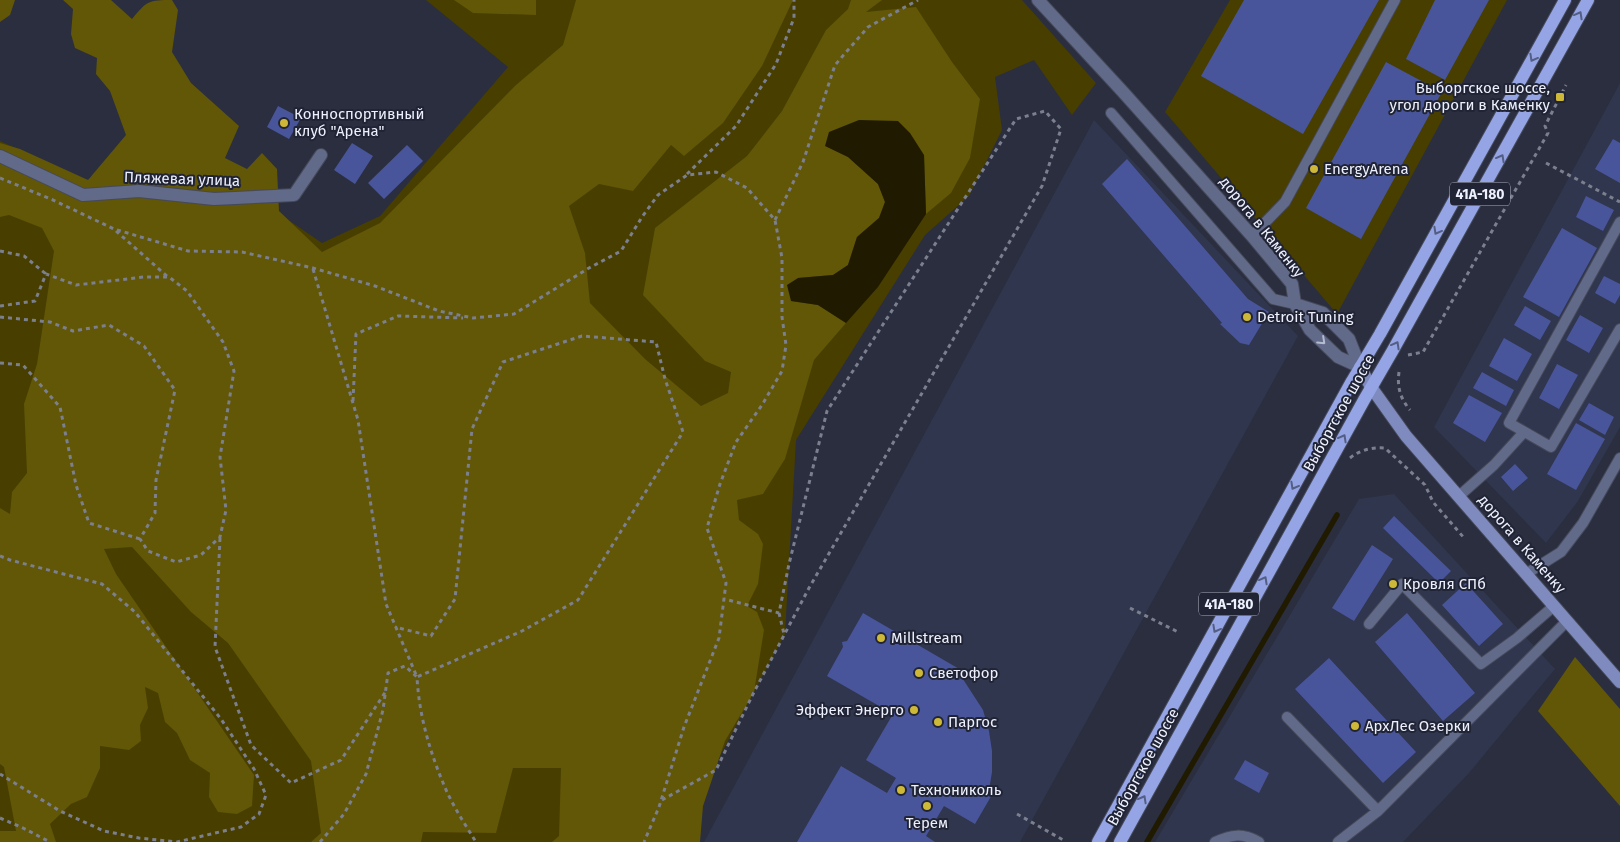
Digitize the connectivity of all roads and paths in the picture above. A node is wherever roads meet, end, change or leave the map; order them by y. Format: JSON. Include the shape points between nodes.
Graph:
{"nodes":[{"id":1,"x":794,"y":0,"type":"edge"},
{"id":2,"x":918,"y":0,"type":"edge"},
{"id":3,"x":1038,"y":0,"type":"edge"},
{"id":4,"x":1395,"y":0,"type":"edge"},
{"id":5,"x":1565,"y":0,"type":"edge"},
{"id":6,"x":1588,"y":0,"type":"edge"},
{"id":7,"x":1566,"y":85,"type":"dead end"},
{"id":8,"x":1111,"y":113,"type":"dead end"},
{"id":9,"x":321,"y":155,"type":"dead end"},
{"id":10,"x":0,"y":156,"type":"edge"},
{"id":11,"x":1546,"y":163,"type":"dead end"},
{"id":12,"x":687,"y":175,"type":"junction"},
{"id":13,"x":0,"y":178,"type":"edge"},
{"id":14,"x":1620,"y":202,"type":"edge"},
{"id":15,"x":775,"y":220,"type":"junction"},
{"id":16,"x":1620,"y":222,"type":"edge"},
{"id":17,"x":114,"y":229,"type":"junction"},
{"id":18,"x":1252,"y":236,"type":"junction"},
{"id":19,"x":0,"y":251,"type":"edge"},
{"id":20,"x":313,"y":268,"type":"junction"},
{"id":21,"x":46,"y":274,"type":"junction"},
{"id":22,"x":169,"y":277,"type":"junction"},
{"id":23,"x":1295,"y":304,"type":"junction"},
{"id":24,"x":0,"y":306,"type":"edge"},
{"id":25,"x":0,"y":317,"type":"edge"},
{"id":26,"x":473,"y":318,"type":"junction"},
{"id":27,"x":1620,"y":329,"type":"edge"},
{"id":28,"x":1404,"y":361,"type":"dead end"},
{"id":29,"x":0,"y":363,"type":"edge"},
{"id":30,"x":1402,"y":366,"type":"dead end"},
{"id":31,"x":1360,"y":367,"type":"junction"},
{"id":32,"x":1371,"y":387,"type":"junction"},
{"id":33,"x":353,"y":404,"type":"junction"},
{"id":34,"x":1410,"y":410,"type":"dead end"},
{"id":35,"x":1524,"y":432,"type":"junction"},
{"id":36,"x":1620,"y":458,"type":"edge"},
{"id":37,"x":1347,"y":464,"type":"dead end"},
{"id":38,"x":1459,"y":496,"type":"junction"},
{"id":39,"x":220,"y":537,"type":"junction"},
{"id":40,"x":1465,"y":539,"type":"dead end"},
{"id":41,"x":140,"y":540,"type":"junction"},
{"id":42,"x":0,"y":556,"type":"edge"},
{"id":43,"x":1526,"y":574,"type":"junction"},
{"id":44,"x":724,"y":599,"type":"junction"},
{"id":45,"x":1554,"y":606,"type":"junction"},
{"id":46,"x":1130,"y":608,"type":"dead end"},
{"id":47,"x":779,"y":613,"type":"junction"},
{"id":48,"x":1567,"y":621,"type":"junction"},
{"id":49,"x":1369,"y":624,"type":"dead end"},
{"id":50,"x":395,"y":627,"type":"junction"},
{"id":51,"x":1178,"y":632,"type":"dead end"},
{"id":52,"x":784,"y":634,"type":"junction"},
{"id":53,"x":416,"y":677,"type":"junction"},
{"id":54,"x":1620,"y":682,"type":"edge"},
{"id":55,"x":386,"y":691,"type":"junction"},
{"id":56,"x":1286,"y":717,"type":"dead end"},
{"id":57,"x":0,"y":774,"type":"edge"},
{"id":58,"x":661,"y":801,"type":"junction"},
{"id":59,"x":1378,"y":811,"type":"junction"},
{"id":60,"x":1017,"y":814,"type":"dead end"},
{"id":61,"x":0,"y":818,"type":"edge"},
{"id":62,"x":1065,"y":841,"type":"edge"},
{"id":63,"x":50,"y":842,"type":"edge"},
{"id":64,"x":320,"y":842,"type":"edge"},
{"id":65,"x":476,"y":842,"type":"edge"},
{"id":66,"x":644,"y":842,"type":"edge"},
{"id":67,"x":1098,"y":842,"type":"edge"},
{"id":68,"x":1120,"y":842,"type":"edge"},
{"id":69,"x":1216,"y":842,"type":"edge"},
{"id":70,"x":1258,"y":842,"type":"edge"},
{"id":71,"x":1338,"y":842,"type":"edge"}],
"edges":[{"from":1,"to":12,"type":"path","via":[[794,18],[776,64],[736,126]]},
{"from":2,"to":15,"type":"path","via":[[868,27],[835,65],[803,162]]},
{"from":3,"to":18,"type":"street","name":"дорога в Каменку"},
{"from":4,"to":18,"type":"lane","via":[[1285,202]]},
{"from":5,"to":31,"type":"main road","name":"Выборгское шоссе","number":"41А-180","one_way":true},
{"from":32,"to":6,"type":"main road","name":"Выборгское шоссе","number":"41А-180","one_way":true},
{"from":7,"to":28,"type":"path","via":[[1545,126],[1548,133],[1423,352],[1408,354]]},
{"from":8,"to":23,"type":"lane","via":[[1273,299]]},
{"from":9,"to":10,"type":"street","name":"Пляжевая улица","via":[[294,195],[214,199],[139,191],[83,195]]},
{"from":11,"to":14,"type":"path"},
{"from":12,"to":15,"type":"path","via":[[716,172],[748,188]]},
{"from":12,"to":26,"type":"path","via":[[658,195],[621,251],[514,314]]},
{"from":13,"to":17,"type":"path"},
{"from":15,"to":44,"type":"path","via":[[782,258],[782,317],[786,345],[782,372],[736,442],[707,528],[726,583]]},
{"from":16,"to":35,"type":"lane","via":[[1509,422]]},
{"from":17,"to":20,"type":"path","via":[[188,252],[242,252]]},
{"from":17,"to":22,"type":"path"},
{"from":18,"to":23,"type":"street","name":"дорога в Каменку","via":[[1292,284]]},
{"from":19,"to":21,"type":"path","via":[[24,256]]},
{"from":20,"to":26,"type":"path","via":[[375,286],[439,311]]},
{"from":20,"to":33,"type":"path"},
{"from":21,"to":22,"type":"path","via":[[76,285]]},
{"from":21,"to":24,"type":"path","via":[[35,301]]},
{"from":22,"to":39,"type":"path","via":[[187,291],[223,342],[234,371],[220,457],[226,510]]},
{"from":23,"to":31,"type":"street","one_way":true,"via":[[1310,330],[1338,356]]},
{"from":23,"to":31,"type":"street","name":"дорога в Каменку","via":[[1323,313],[1349,340]]},
{"from":25,"to":41,"type":"path","via":[[50,322],[73,331],[109,325],[144,346],[175,390],[156,480],[155,513]]},
{"from":26,"to":33,"type":"path","via":[[398,316],[356,334]]},
{"from":27,"to":35,"type":"lane","via":[[1551,447]]},
{"from":29,"to":41,"type":"path","via":[[23,365],[60,407],[76,485],[89,523]]},
{"from":30,"to":34,"type":"path","via":[[1399,392]]},
{"from":31,"to":32,"type":"street","name":"дорога в Каменку"},
{"from":31,"to":67,"type":"main road","name":"Выборгское шоссе","number":"41А-180","one_way":true},
{"from":32,"to":38,"type":"street","name":"дорога в Каменку","via":[[1402,432]]},
{"from":68,"to":32,"type":"main road","name":"Выборгское шоссе","number":"41А-180","one_way":true},
{"from":33,"to":50,"type":"path","via":[[386,604]]},
{"from":35,"to":38,"type":"lane"},
{"from":36,"to":43,"type":"lane","via":[[1583,523],[1561,552]]},
{"from":37,"to":40,"type":"path","via":[[1351,457],[1363,450],[1384,448],[1425,485],[1433,502]]},
{"from":38,"to":43,"type":"street","name":"дорога в Каменку"},
{"from":39,"to":41,"type":"path","via":[[201,555],[176,562],[148,551]]},
{"from":39,"to":55,"type":"path","via":[[215,647],[251,745],[291,784],[341,760]]},
{"from":42,"to":57,"type":"path","via":[[102,584],[135,612],[221,720],[254,769],[266,795],[259,814],[241,827],[177,842],[104,831],[60,811]]},
{"from":43,"to":45,"type":"street","name":"дорога в Каменку"},
{"from":44,"to":47,"type":"path"},
{"from":44,"to":58,"type":"path","via":[[719,638],[684,727]]},
{"from":45,"to":48,"type":"street","name":"дорога в Каменку"},
{"from":45,"to":49,"type":"lane","via":[[1481,664],[1402,584]]},
{"from":46,"to":51,"type":"path"},
{"from":47,"to":52,"type":"path"},
{"from":47,"to":52,"type":"path","via":[[827,411],[1016,119],[1045,111],[1061,129],[1042,186]]},
{"from":48,"to":54,"type":"street","name":"дорога в Каменку"},
{"from":48,"to":59,"type":"lane"},
{"from":50,"to":53,"type":"path"},
{"from":50,"to":53,"type":"path","via":[[431,636],[456,600],[472,429],[503,362],[582,336],[656,342],[683,432],[578,600],[522,631]]},
{"from":52,"to":58,"type":"path","via":[[716,770]]},
{"from":53,"to":55,"type":"path","via":[[405,666],[388,673]]},
{"from":53,"to":65,"type":"path","via":[[426,735],[447,793]]},
{"from":55,"to":64,"type":"path","via":[[384,710],[366,774],[344,814]]},
{"from":56,"to":59,"type":"lane"},
{"from":58,"to":66,"type":"path"},
{"from":59,"to":71,"type":"lane"},
{"from":60,"to":62,"type":"path"},
{"from":61,"to":63,"type":"path"},
{"from":69,"to":70,"type":"lane","via":[[1228,836],[1248,836]]}]}
